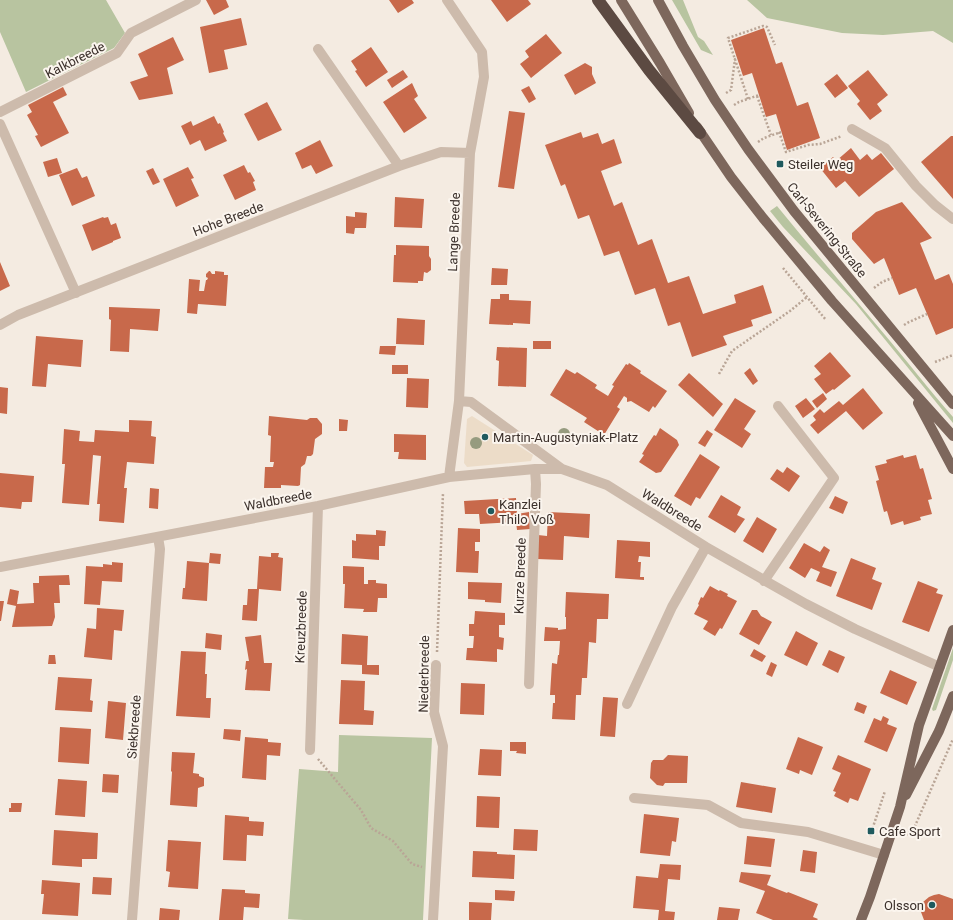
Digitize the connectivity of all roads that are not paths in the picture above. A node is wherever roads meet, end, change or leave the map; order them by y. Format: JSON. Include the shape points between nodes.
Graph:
{"nodes":[{"id":1,"x":196,"y":0,"type":"edge"},
{"id":2,"x":447,"y":0,"type":"edge"},
{"id":3,"x":598,"y":0,"type":"edge"},
{"id":4,"x":621,"y":0,"type":"edge"},
{"id":5,"x":658,"y":0,"type":"edge"},
{"id":6,"x":318,"y":49,"type":"dead end"},
{"id":7,"x":0,"y":112,"type":"edge"},
{"id":8,"x":0,"y":124,"type":"edge"},
{"id":9,"x":852,"y":129,"type":"dead end"},
{"id":10,"x":700,"y":133,"type":"junction"},
{"id":11,"x":470,"y":153,"type":"junction"},
{"id":12,"x":399,"y":166,"type":"junction"},
{"id":13,"x":953,"y":219,"type":"edge"},
{"id":14,"x":76,"y":293,"type":"junction"},
{"id":15,"x":0,"y":325,"type":"edge"},
{"id":16,"x":910,"y":389,"type":"junction"},
{"id":17,"x":460,"y":401,"type":"junction"},
{"id":18,"x":953,"y":404,"type":"edge"},
{"id":19,"x":778,"y":406,"type":"dead end"},
{"id":20,"x":953,"y":436,"type":"edge"},
{"id":21,"x":536,"y":469,"type":"junction"},
{"id":22,"x":562,"y":469,"type":"junction"},
{"id":23,"x":953,"y":469,"type":"edge"},
{"id":24,"x":449,"y":477,"type":"junction"},
{"id":25,"x":318,"y":506,"type":"junction"},
{"id":26,"x":158,"y":537,"type":"junction"},
{"id":27,"x":706,"y":547,"type":"junction"},
{"id":28,"x":0,"y":567,"type":"edge"},
{"id":29,"x":764,"y":581,"type":"junction"},
{"id":30,"x":953,"y":630,"type":"edge"},
{"id":31,"x":436,"y":665,"type":"road end"},
{"id":32,"x":940,"y":666,"type":"junction"},
{"id":33,"x":529,"y":684,"type":"dead end"},
{"id":34,"x":953,"y":696,"type":"edge"},
{"id":35,"x":627,"y":704,"type":"dead end"},
{"id":36,"x":310,"y":750,"type":"road end"},
{"id":37,"x":634,"y":798,"type":"dead end"},
{"id":38,"x":900,"y":807,"type":"junction"},
{"id":39,"x":884,"y":855,"type":"junction"},
{"id":40,"x":132,"y":920,"type":"edge"},
{"id":41,"x":433,"y":920,"type":"edge"},
{"id":42,"x":861,"y":920,"type":"edge"}],
"edges":[{"from":1,"to":7,"type":"street","name":"Kalkbreede","via":[[131,34],[117,53]]},
{"from":2,"to":11,"type":"street","name":"Lange Breede","via":[[482,52],[484,76]]},
{"from":3,"to":10,"type":"highway","via":[[649,70]]},
{"from":4,"to":10,"type":"main road"},
{"from":5,"to":18,"type":"main road","name":"Carl-Severing-Straße","via":[[715,100],[748,149],[794,211]]},
{"from":6,"to":12,"type":"street"},
{"from":8,"to":14,"type":"street"},
{"from":9,"to":13,"type":"street","via":[[885,148],[916,186]]},
{"from":10,"to":16,"type":"main road","via":[[762,218]]},
{"from":11,"to":12,"type":"street","name":"Hohe Breede","via":[[441,152]]},
{"from":11,"to":17,"type":"street","name":"Lange Breede"},
{"from":12,"to":14,"type":"street","name":"Hohe Breede"},
{"from":14,"to":15,"type":"street","name":"Hohe Breede","via":[[18,315]]},
{"from":16,"to":20,"type":"main road"},
{"from":16,"to":23,"type":"main road"},
{"from":17,"to":22,"type":"street","name":"Waldbreede","via":[[471,402]]},
{"from":17,"to":24,"type":"street","name":"Lange Breede"},
{"from":19,"to":29,"type":"street","via":[[834,478]]},
{"from":21,"to":22,"type":"street","name":"Waldbreede"},
{"from":21,"to":24,"type":"street","name":"Waldbreede"},
{"from":21,"to":33,"type":"street","name":"Kurze Breede"},
{"from":22,"to":27,"type":"street","name":"Waldbreede","via":[[607,485]]},
{"from":24,"to":25,"type":"street","name":"Waldbreede"},
{"from":25,"to":26,"type":"street","name":"Waldbreede"},
{"from":25,"to":36,"type":"street","name":"Kreuzbreede"},
{"from":26,"to":28,"type":"street","name":"Waldbreede"},
{"from":26,"to":40,"type":"street","name":"Siekbreede","via":[[160,549]]},
{"from":27,"to":29,"type":"street","name":"Waldbreede"},
{"from":27,"to":35,"type":"street","via":[[672,607]]},
{"from":29,"to":32,"type":"street","name":"Waldbreede","via":[[854,630]]},
{"from":30,"to":32,"type":"main road"},
{"from":31,"to":41,"type":"street","name":"Niederbreede","via":[[434,712],[443,746]]},
{"from":32,"to":38,"type":"main road","via":[[919,725]]},
{"from":34,"to":38,"type":"main road","via":[[939,731]]},
{"from":37,"to":39,"type":"street","via":[[708,805],[741,824],[808,832]]},
{"from":38,"to":39,"type":"main road"},
{"from":39,"to":42,"type":"main road"}]}
